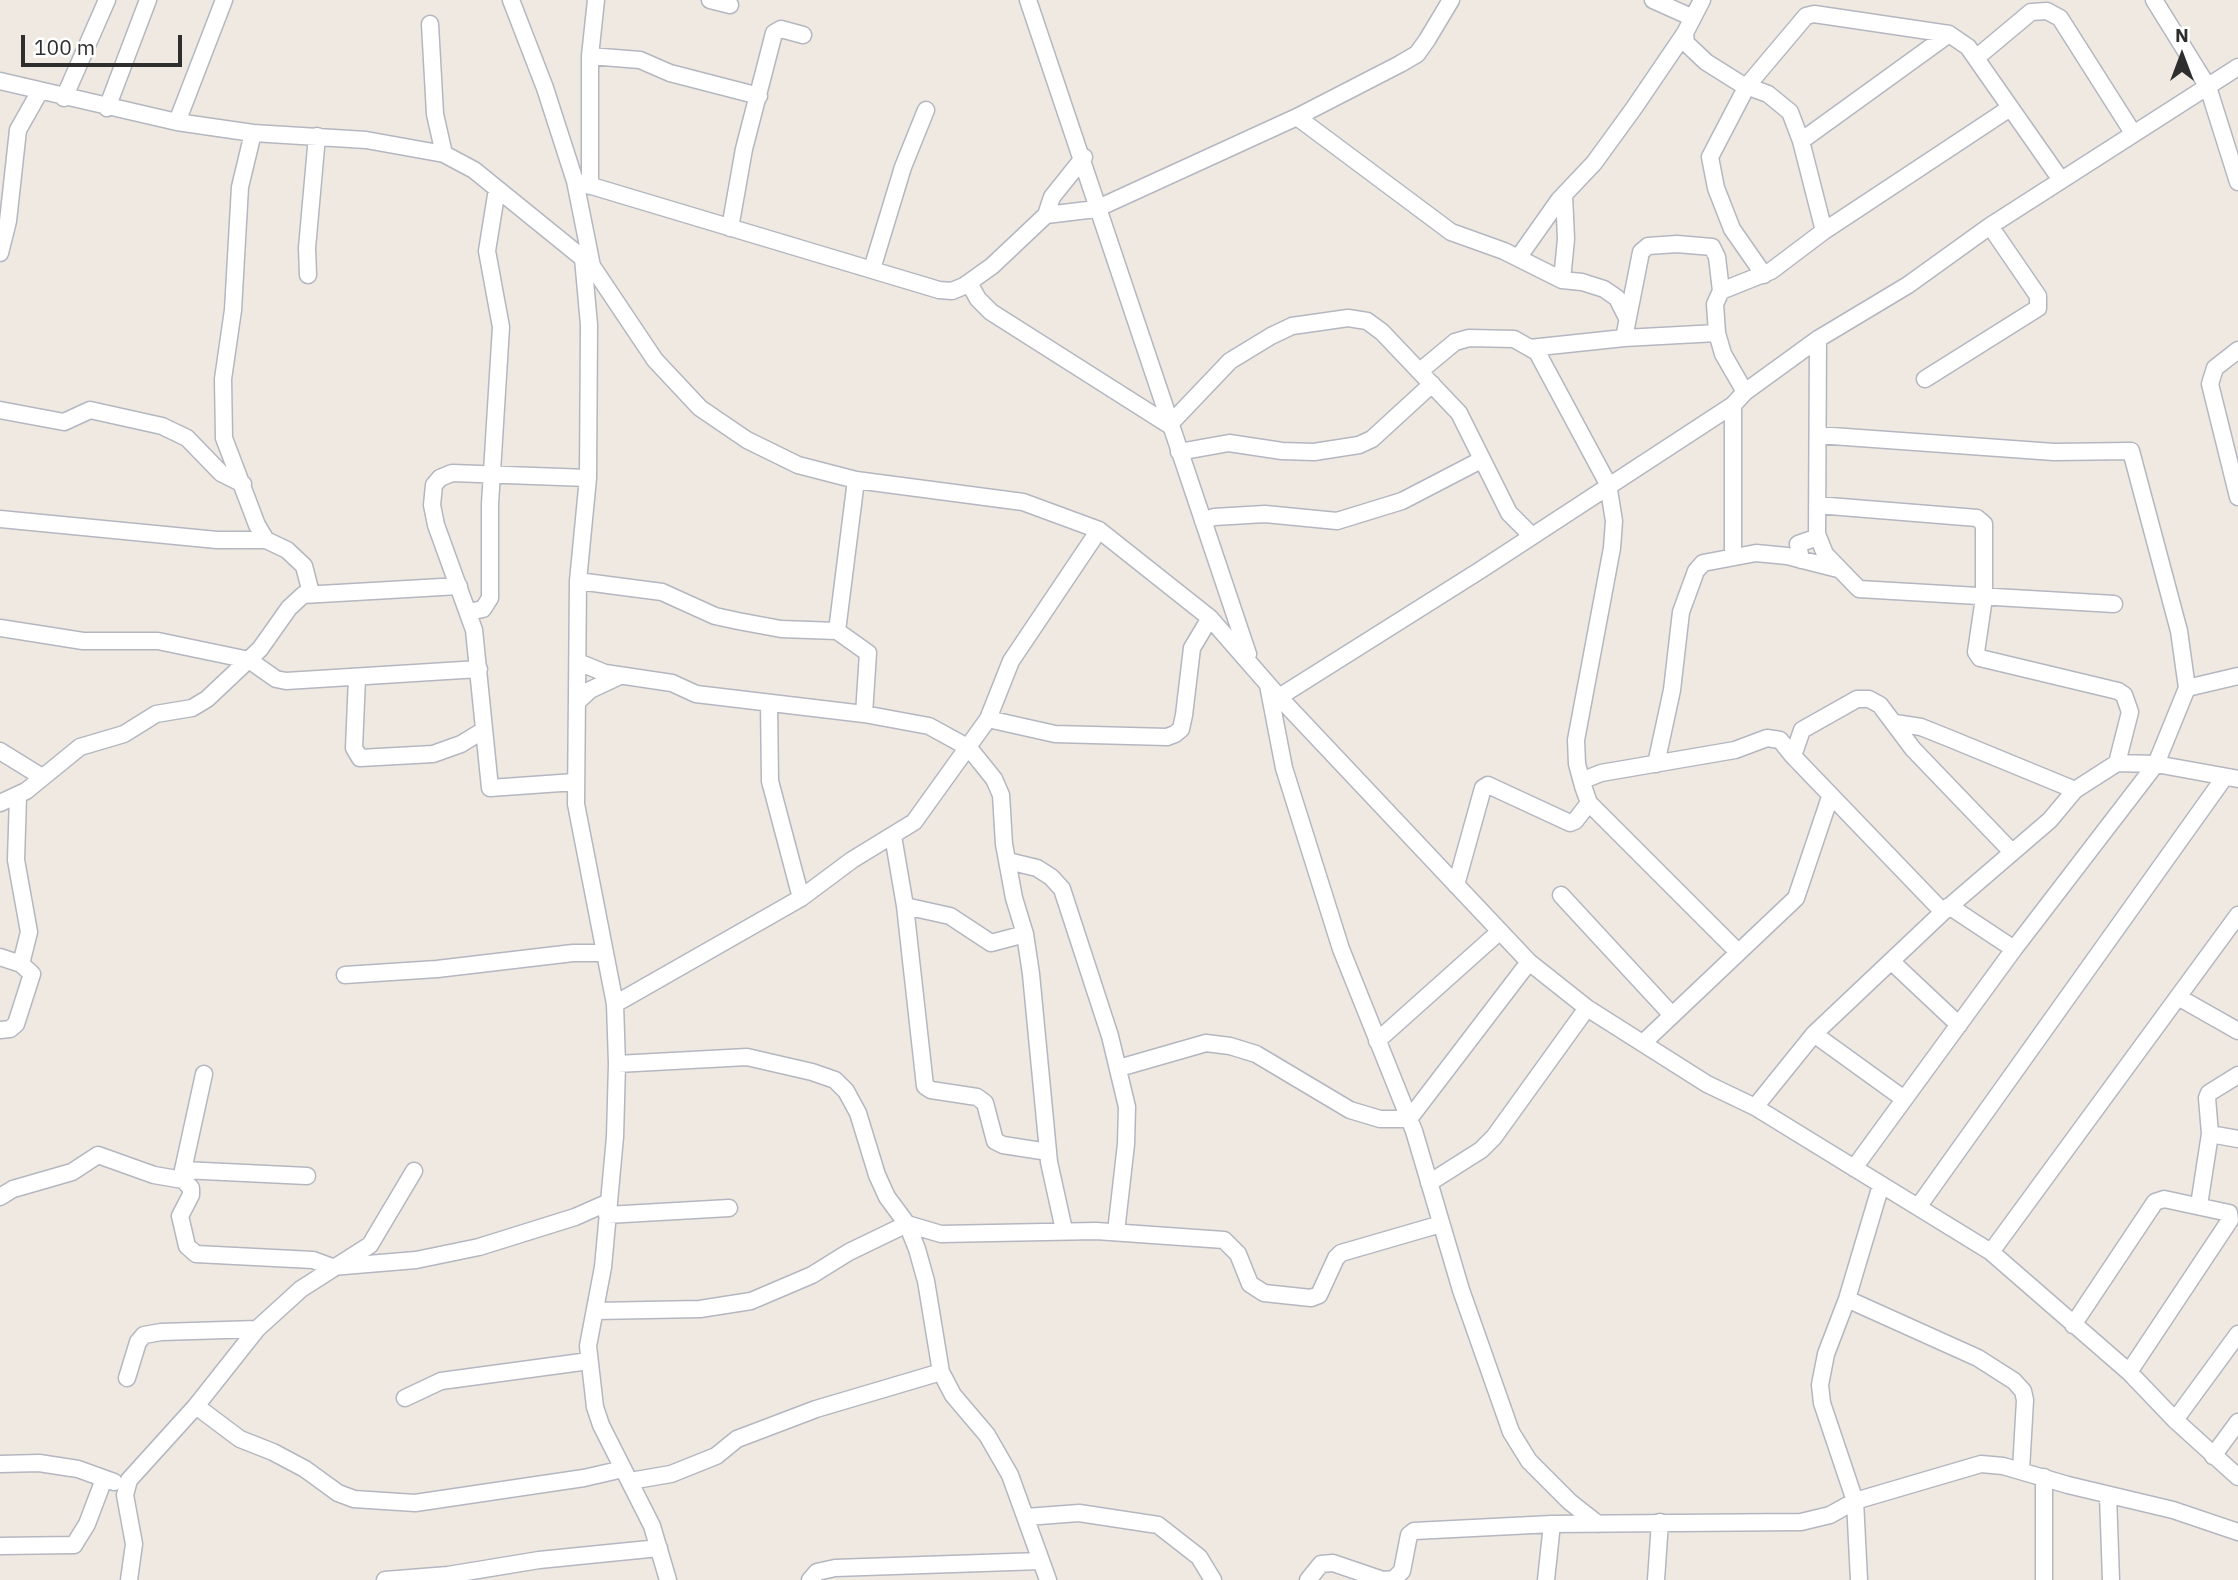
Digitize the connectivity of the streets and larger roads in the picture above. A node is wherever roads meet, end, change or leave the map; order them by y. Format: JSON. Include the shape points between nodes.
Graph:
{"nodes":[{"id":1,"x":107,"y":0,"type":"edge"},
{"id":2,"x":148,"y":0,"type":"edge"},
{"id":3,"x":224,"y":0,"type":"edge"},
{"id":4,"x":511,"y":0,"type":"edge"},
{"id":5,"x":596,"y":0,"type":"edge"},
{"id":6,"x":710,"y":0,"type":"edge"},
{"id":7,"x":1028,"y":0,"type":"edge"},
{"id":8,"x":1451,"y":0,"type":"edge"},
{"id":9,"x":1654,"y":0,"type":"edge"},
{"id":10,"x":1702,"y":0,"type":"edge"},
{"id":11,"x":2154,"y":0,"type":"edge"},
{"id":12,"x":730,"y":5,"type":"dead end"},
{"id":13,"x":430,"y":24,"type":"dead end"},
{"id":14,"x":1688,"y":25,"type":"junction"},
{"id":15,"x":1949,"y":34,"type":"junction"},
{"id":16,"x":803,"y":35,"type":"dead end"},
{"id":17,"x":590,"y":56,"type":"junction"},
{"id":18,"x":1976,"y":58,"type":"junction"},
{"id":19,"x":2238,"y":67,"type":"edge"},
{"id":20,"x":0,"y":81,"type":"edge"},
{"id":21,"x":1747,"y":86,"type":"junction"},
{"id":22,"x":2208,"y":87,"type":"junction"},
{"id":23,"x":40,"y":91,"type":"junction"},
{"id":24,"x":759,"y":96,"type":"junction"},
{"id":25,"x":64,"y":97,"type":"junction"},
{"id":26,"x":107,"y":108,"type":"junction"},
{"id":27,"x":2010,"y":108,"type":"junction"},
{"id":28,"x":926,"y":110,"type":"dead end"},
{"id":29,"x":1297,"y":117,"type":"junction"},
{"id":30,"x":177,"y":122,"type":"junction"},
{"id":31,"x":253,"y":133,"type":"junction"},
{"id":32,"x":2133,"y":133,"type":"junction"},
{"id":33,"x":317,"y":136,"type":"junction"},
{"id":34,"x":1801,"y":141,"type":"junction"},
{"id":35,"x":444,"y":154,"type":"junction"},
{"id":36,"x":1084,"y":157,"type":"junction"},
{"id":37,"x":2061,"y":180,"type":"junction"},
{"id":38,"x":2238,"y":182,"type":"edge"},
{"id":39,"x":582,"y":184,"type":"junction"},
{"id":40,"x":497,"y":189,"type":"junction"},
{"id":41,"x":1564,"y":195,"type":"junction"},
{"id":42,"x":1096,"y":209,"type":"junction"},
{"id":43,"x":1046,"y":215,"type":"junction"},
{"id":44,"x":1990,"y":226,"type":"junction"},
{"id":45,"x":730,"y":228,"type":"junction"},
{"id":46,"x":1824,"y":230,"type":"junction"},
{"id":47,"x":0,"y":253,"type":"edge"},
{"id":48,"x":1518,"y":258,"type":"junction"},
{"id":49,"x":588,"y":262,"type":"junction"},
{"id":50,"x":872,"y":269,"type":"junction"},
{"id":51,"x":308,"y":275,"type":"dead end"},
{"id":52,"x":1764,"y":275,"type":"junction"},
{"id":53,"x":1562,"y":280,"type":"junction"},
{"id":54,"x":969,"y":282,"type":"junction"},
{"id":55,"x":1721,"y":291,"type":"junction"},
{"id":56,"x":1627,"y":318,"type":"junction"},
{"id":57,"x":1717,"y":333,"type":"junction"},
{"id":58,"x":1623,"y":338,"type":"junction"},
{"id":59,"x":1818,"y":340,"type":"junction"},
{"id":60,"x":1530,"y":348,"type":"junction"},
{"id":61,"x":2238,"y":350,"type":"edge"},
{"id":62,"x":1420,"y":371,"type":"junction"},
{"id":63,"x":1925,"y":379,"type":"dead end"},
{"id":64,"x":1432,"y":384,"type":"junction"},
{"id":65,"x":1745,"y":392,"type":"junction"},
{"id":66,"x":1733,"y":405,"type":"junction"},
{"id":67,"x":0,"y":410,"type":"edge"},
{"id":68,"x":1170,"y":425,"type":"junction"},
{"id":69,"x":1818,"y":435,"type":"junction"},
{"id":70,"x":1179,"y":452,"type":"junction"},
{"id":71,"x":1481,"y":460,"type":"junction"},
{"id":72,"x":493,"y":474,"type":"junction"},
{"id":73,"x":588,"y":478,"type":"junction"},
{"id":74,"x":856,"y":480,"type":"junction"},
{"id":75,"x":243,"y":484,"type":"junction"},
{"id":76,"x":1608,"y":484,"type":"junction"},
{"id":77,"x":2238,"y":497,"type":"edge"},
{"id":78,"x":1817,"y":505,"type":"junction"},
{"id":79,"x":0,"y":519,"type":"edge"},
{"id":80,"x":1203,"y":521,"type":"junction"},
{"id":81,"x":1100,"y":530,"type":"junction"},
{"id":82,"x":1532,"y":536,"type":"junction"},
{"id":83,"x":1818,"y":537,"type":"junction"},
{"id":84,"x":266,"y":540,"type":"junction"},
{"id":85,"x":1733,"y":555,"type":"junction"},
{"id":86,"x":1801,"y":560,"type":"junction"},
{"id":87,"x":1838,"y":569,"type":"junction"},
{"id":88,"x":578,"y":581,"type":"junction"},
{"id":89,"x":459,"y":586,"type":"junction"},
{"id":90,"x":311,"y":593,"type":"junction"},
{"id":91,"x":1984,"y":598,"type":"junction"},
{"id":92,"x":2114,"y":604,"type":"dead end"},
{"id":93,"x":468,"y":612,"type":"junction"},
{"id":94,"x":1210,"y":618,"type":"junction"},
{"id":95,"x":0,"y":628,"type":"edge"},
{"id":96,"x":837,"y":631,"type":"junction"},
{"id":97,"x":249,"y":660,"type":"junction"},
{"id":98,"x":578,"y":662,"type":"junction"},
{"id":99,"x":1251,"y":662,"type":"junction"},
{"id":100,"x":479,"y":670,"type":"junction"},
{"id":101,"x":622,"y":675,"type":"junction"},
{"id":102,"x":2238,"y":676,"type":"edge"},
{"id":103,"x":356,"y":678,"type":"junction"},
{"id":104,"x":1268,"y":683,"type":"junction"},
{"id":105,"x":2187,"y":688,"type":"junction"},
{"id":106,"x":1279,"y":696,"type":"junction"},
{"id":107,"x":577,"y":702,"type":"junction"},
{"id":108,"x":769,"y":704,"type":"junction"},
{"id":109,"x":863,"y":714,"type":"junction"},
{"id":110,"x":988,"y":719,"type":"junction"},
{"id":111,"x":1895,"y":723,"type":"junction"},
{"id":112,"x":484,"y":730,"type":"junction"},
{"id":113,"x":969,"y":748,"type":"junction"},
{"id":114,"x":0,"y":751,"type":"edge"},
{"id":115,"x":1793,"y":756,"type":"junction"},
{"id":116,"x":1656,"y":764,"type":"junction"},
{"id":117,"x":2117,"y":764,"type":"junction"},
{"id":118,"x":2156,"y":764,"type":"junction"},
{"id":119,"x":42,"y":777,"type":"junction"},
{"id":120,"x":2231,"y":778,"type":"edge"},
{"id":121,"x":575,"y":782,"type":"junction"},
{"id":122,"x":1583,"y":786,"type":"junction"},
{"id":123,"x":2075,"y":790,"type":"junction"},
{"id":124,"x":18,"y":796,"type":"junction"},
{"id":125,"x":1830,"y":797,"type":"junction"},
{"id":126,"x":0,"y":803,"type":"edge"},
{"id":127,"x":1589,"y":803,"type":"junction"},
{"id":128,"x":893,"y":836,"type":"junction"},
{"id":129,"x":2011,"y":851,"type":"junction"},
{"id":130,"x":1008,"y":861,"type":"junction"},
{"id":131,"x":1456,"y":885,"type":"junction"},
{"id":132,"x":1561,"y":895,"type":"dead end"},
{"id":133,"x":801,"y":898,"type":"junction"},
{"id":134,"x":905,"y":906,"type":"junction"},
{"id":135,"x":1946,"y":909,"type":"junction"},
{"id":136,"x":2238,"y":915,"type":"edge"},
{"id":137,"x":1499,"y":932,"type":"junction"},
{"id":138,"x":1025,"y":934,"type":"junction"},
{"id":139,"x":2014,"y":949,"type":"junction"},
{"id":140,"x":1737,"y":951,"type":"junction"},
{"id":141,"x":603,"y":953,"type":"junction"},
{"id":142,"x":0,"y":957,"type":"edge"},
{"id":143,"x":1529,"y":962,"type":"junction"},
{"id":144,"x":1892,"y":962,"type":"junction"},
{"id":145,"x":21,"y":964,"type":"junction"},
{"id":146,"x":345,"y":975,"type":"dead end"},
{"id":147,"x":2178,"y":997,"type":"junction"},
{"id":148,"x":615,"y":1004,"type":"junction"},
{"id":149,"x":1587,"y":1008,"type":"junction"},
{"id":150,"x":1671,"y":1014,"type":"junction"},
{"id":151,"x":1959,"y":1025,"type":"junction"},
{"id":152,"x":0,"y":1031,"type":"edge"},
{"id":153,"x":2238,"y":1031,"type":"edge"},
{"id":154,"x":1814,"y":1034,"type":"junction"},
{"id":155,"x":1377,"y":1041,"type":"junction"},
{"id":156,"x":1644,"y":1042,"type":"junction"},
{"id":157,"x":617,"y":1064,"type":"junction"},
{"id":158,"x":1119,"y":1068,"type":"junction"},
{"id":159,"x":204,"y":1074,"type":"dead end"},
{"id":160,"x":2238,"y":1075,"type":"edge"},
{"id":161,"x":1904,"y":1099,"type":"junction"},
{"id":162,"x":1755,"y":1107,"type":"junction"},
{"id":163,"x":1409,"y":1119,"type":"junction"},
{"id":164,"x":2210,"y":1133,"type":"junction"},
{"id":165,"x":2238,"y":1139,"type":"edge"},
{"id":166,"x":1048,"y":1152,"type":"junction"},
{"id":167,"x":1854,"y":1168,"type":"junction"},
{"id":168,"x":414,"y":1171,"type":"dead end"},
{"id":169,"x":183,"y":1175,"type":"junction"},
{"id":170,"x":307,"y":1176,"type":"dead end"},
{"id":171,"x":1429,"y":1183,"type":"junction"},
{"id":172,"x":1881,"y":1185,"type":"junction"},
{"id":173,"x":0,"y":1197,"type":"edge"},
{"id":174,"x":2199,"y":1205,"type":"junction"},
{"id":175,"x":1918,"y":1207,"type":"junction"},
{"id":176,"x":608,"y":1208,"type":"junction"},
{"id":177,"x":729,"y":1208,"type":"dead end"},
{"id":178,"x":907,"y":1224,"type":"junction"},
{"id":179,"x":1441,"y":1224,"type":"junction"},
{"id":180,"x":1064,"y":1230,"type":"junction"},
{"id":181,"x":1116,"y":1232,"type":"junction"},
{"id":182,"x":1990,"y":1252,"type":"junction"},
{"id":183,"x":332,"y":1267,"type":"junction"},
{"id":184,"x":1847,"y":1298,"type":"junction"},
{"id":185,"x":595,"y":1311,"type":"junction"},
{"id":186,"x":2073,"y":1325,"type":"junction"},
{"id":187,"x":257,"y":1329,"type":"junction"},
{"id":188,"x":2238,"y":1334,"type":"edge"},
{"id":189,"x":589,"y":1361,"type":"junction"},
{"id":190,"x":941,"y":1371,"type":"junction"},
{"id":191,"x":2129,"y":1371,"type":"junction"},
{"id":192,"x":127,"y":1378,"type":"dead end"},
{"id":193,"x":405,"y":1398,"type":"dead end"},
{"id":194,"x":196,"y":1406,"type":"junction"},
{"id":195,"x":2175,"y":1420,"type":"junction"},
{"id":196,"x":2238,"y":1422,"type":"edge"},
{"id":197,"x":2213,"y":1456,"type":"junction"},
{"id":198,"x":0,"y":1464,"type":"edge"},
{"id":199,"x":2021,"y":1470,"type":"junction"},
{"id":200,"x":626,"y":1475,"type":"junction"},
{"id":201,"x":2045,"y":1477,"type":"junction"},
{"id":202,"x":2238,"y":1477,"type":"edge"},
{"id":203,"x":104,"y":1479,"type":"junction"},
{"id":204,"x":125,"y":1487,"type":"junction"},
{"id":205,"x":2108,"y":1494,"type":"junction"},
{"id":206,"x":1855,"y":1501,"type":"junction"},
{"id":207,"x":1026,"y":1517,"type":"junction"},
{"id":208,"x":1660,"y":1522,"type":"junction"},
{"id":209,"x":1552,"y":1524,"type":"junction"},
{"id":210,"x":1598,"y":1524,"type":"junction"},
{"id":211,"x":2238,"y":1532,"type":"edge"},
{"id":212,"x":0,"y":1546,"type":"edge"},
{"id":213,"x":659,"y":1548,"type":"junction"},
{"id":214,"x":1041,"y":1562,"type":"junction"},
{"id":215,"x":484,"y":1574,"type":"edge"},
{"id":216,"x":129,"y":1580,"type":"edge"},
{"id":217,"x":385,"y":1580,"type":"edge"},
{"id":218,"x":392,"y":1580,"type":"edge"},
{"id":219,"x":668,"y":1580,"type":"edge"},
{"id":220,"x":810,"y":1580,"type":"edge"},
{"id":221,"x":1048,"y":1580,"type":"edge"},
{"id":222,"x":1213,"y":1580,"type":"edge"},
{"id":223,"x":1308,"y":1580,"type":"edge"},
{"id":224,"x":1546,"y":1580,"type":"edge"},
{"id":225,"x":1656,"y":1580,"type":"edge"},
{"id":226,"x":1859,"y":1580,"type":"edge"},
{"id":227,"x":2044,"y":1580,"type":"edge"},
{"id":228,"x":2111,"y":1580,"type":"edge"}],
"edges":[{"from":1,"to":25,"type":"street"},
{"from":2,"to":26,"type":"street"},
{"from":3,"to":30,"type":"street"},
{"from":4,"to":39,"type":"street"},
{"from":5,"to":17,"type":"street"},
{"from":6,"to":12,"type":"street"},
{"from":7,"to":36,"type":"street"},
{"from":8,"to":29,"type":"street","via":[[1417,54]]},
{"from":9,"to":14,"type":"street"},
{"from":10,"to":14,"type":"street"},
{"from":11,"to":22,"type":"street"},
{"from":13,"to":35,"type":"street","via":[[435,114]]},
{"from":14,"to":21,"type":"street","via":[[1686,43],[1692,51]]},
{"from":14,"to":41,"type":"street","via":[[1594,163]]},
{"from":15,"to":18,"type":"street"},
{"from":15,"to":21,"type":"street","via":[[1806,16]]},
{"from":15,"to":34,"type":"street"},
{"from":16,"to":24,"type":"street","via":[[781,29],[774,33]]},
{"from":17,"to":24,"type":"street","via":[[640,60],[670,73]]},
{"from":17,"to":39,"type":"street"},
{"from":18,"to":27,"type":"street"},
{"from":18,"to":32,"type":"street","via":[[2031,12],[2047,10],[2060,18]]},
{"from":19,"to":22,"type":"street"},
{"from":20,"to":23,"type":"street"},
{"from":21,"to":34,"type":"street","via":[[1790,112]]},
{"from":21,"to":52,"type":"street","via":[[1710,157],[1732,229]]},
{"from":22,"to":32,"type":"street"},
{"from":22,"to":38,"type":"street"},
{"from":23,"to":25,"type":"street"},
{"from":23,"to":47,"type":"street","via":[[18,130]]},
{"from":24,"to":45,"type":"street"},
{"from":25,"to":26,"type":"street"},
{"from":26,"to":30,"type":"street"},
{"from":27,"to":37,"type":"street"},
{"from":27,"to":46,"type":"street"},
{"from":28,"to":50,"type":"street"},
{"from":29,"to":42,"type":"street"},
{"from":29,"to":48,"type":"street","via":[[1451,232]]},
{"from":30,"to":31,"type":"street"},
{"from":31,"to":33,"type":"street"},
{"from":31,"to":75,"type":"street","via":[[240,187],[233,310],[223,379],[224,438]]},
{"from":32,"to":37,"type":"street"},
{"from":33,"to":35,"type":"street","via":[[420,147]]},
{"from":33,"to":51,"type":"street"},
{"from":34,"to":46,"type":"street"},
{"from":35,"to":40,"type":"street"},
{"from":36,"to":42,"type":"street"},
{"from":36,"to":43,"type":"street","via":[[1052,197]]},
{"from":37,"to":44,"type":"street"},
{"from":39,"to":45,"type":"street"},
{"from":39,"to":49,"type":"street"},
{"from":40,"to":49,"type":"street"},
{"from":40,"to":72,"type":"street","via":[[486,251],[501,327]]},
{"from":41,"to":48,"type":"street"},
{"from":41,"to":53,"type":"street"},
{"from":42,"to":43,"type":"street"},
{"from":42,"to":68,"type":"street"},
{"from":43,"to":54,"type":"street"},
{"from":44,"to":59,"type":"street","via":[[1908,285]]},
{"from":44,"to":63,"type":"street","via":[[2038,296],[2038,308]]},
{"from":45,"to":50,"type":"street"},
{"from":46,"to":52,"type":"street"},
{"from":48,"to":53,"type":"street"},
{"from":49,"to":73,"type":"street"},
{"from":49,"to":74,"type":"street","via":[[655,360],[700,408],[798,465]]},
{"from":50,"to":54,"type":"street","via":[[939,290],[952,291]]},
{"from":52,"to":55,"type":"street"},
{"from":53,"to":56,"type":"street","via":[[1582,282],[1611,294]]},
{"from":54,"to":68,"type":"street","via":[[991,312]]},
{"from":55,"to":56,"type":"street","via":[[1712,247],[1648,246],[1638,258]]},
{"from":55,"to":57,"type":"street","via":[[1714,304]]},
{"from":56,"to":58,"type":"street"},
{"from":57,"to":58,"type":"street"},
{"from":57,"to":65,"type":"street","via":[[1723,354]]},
{"from":58,"to":60,"type":"street"},
{"from":59,"to":65,"type":"street"},
{"from":59,"to":69,"type":"street"},
{"from":60,"to":62,"type":"street","via":[[1514,339],[1469,338],[1455,342]]},
{"from":60,"to":76,"type":"street","via":[[1537,352]]},
{"from":61,"to":77,"type":"street","via":[[2214,368],[2210,384]]},
{"from":62,"to":64,"type":"street"},
{"from":62,"to":68,"type":"street","via":[[1367,321],[1348,318],[1292,326],[1238,355]]},
{"from":64,"to":70,"type":"street","via":[[1359,445],[1282,452],[1228,443]]},
{"from":64,"to":71,"type":"street","via":[[1459,413]]},
{"from":65,"to":66,"type":"street"},
{"from":66,"to":76,"type":"street"},
{"from":66,"to":85,"type":"street"},
{"from":67,"to":75,"type":"street","via":[[64,422],[90,410],[162,426],[187,438],[221,473]]},
{"from":68,"to":70,"type":"street"},
{"from":69,"to":78,"type":"street"},
{"from":69,"to":105,"type":"street","via":[[2054,452],[2131,451],[2179,631]]},
{"from":70,"to":80,"type":"street"},
{"from":71,"to":80,"type":"street","via":[[1402,501],[1337,521],[1265,514]]},
{"from":71,"to":82,"type":"street","via":[[1509,513]]},
{"from":72,"to":73,"type":"street"},
{"from":72,"to":89,"type":"street","via":[[452,473],[434,485],[436,525]]},
{"from":72,"to":93,"type":"street","via":[[487,558],[490,598],[483,609]]},
{"from":73,"to":88,"type":"street"},
{"from":74,"to":81,"type":"street","via":[[1023,502]]},
{"from":74,"to":96,"type":"street"},
{"from":75,"to":84,"type":"street"},
{"from":76,"to":82,"type":"street"},
{"from":76,"to":122,"type":"street","via":[[1614,521],[1612,548],[1576,740]]},
{"from":78,"to":83,"type":"street"},
{"from":78,"to":91,"type":"street","via":[[1977,518],[1984,524]]},
{"from":79,"to":84,"type":"street","via":[[217,540]]},
{"from":80,"to":99,"type":"street"},
{"from":81,"to":94,"type":"street"},
{"from":81,"to":110,"type":"street","via":[[1011,661]]},
{"from":82,"to":106,"type":"street"},
{"from":83,"to":86,"type":"street","via":[[1798,544]]},
{"from":83,"to":87,"type":"street","via":[[1825,555]]},
{"from":84,"to":90,"type":"street","via":[[287,550],[304,566]]},
{"from":85,"to":86,"type":"street","via":[[1756,553]]},
{"from":85,"to":116,"type":"street","via":[[1703,563],[1690,580]]},
{"from":86,"to":87,"type":"street"},
{"from":87,"to":91,"type":"street","via":[[1859,589]]},
{"from":88,"to":96,"type":"street","via":[[662,592],[715,616],[738,621],[781,629]]},
{"from":88,"to":98,"type":"street"},
{"from":89,"to":90,"type":"street"},
{"from":89,"to":93,"type":"street"},
{"from":90,"to":97,"type":"street","via":[[297,599]]},
{"from":91,"to":92,"type":"street"},
{"from":91,"to":117,"type":"street","via":[[1976,652],[1980,657],[2124,695],[2130,712]]},
{"from":93,"to":100,"type":"street"},
{"from":94,"to":99,"type":"street"},
{"from":94,"to":110,"type":"street","via":[[1192,648],[1184,715],[1175,734],[1055,734]]},
{"from":95,"to":97,"type":"street","via":[[83,641],[158,641]]},
{"from":96,"to":109,"type":"street","via":[[868,653]]},
{"from":97,"to":103,"type":"street","via":[[275,680]]},
{"from":97,"to":119,"type":"street","via":[[192,708],[156,714],[124,734],[80,747]]},
{"from":98,"to":101,"type":"street"},
{"from":98,"to":107,"type":"street"},
{"from":99,"to":104,"type":"street"},
{"from":100,"to":103,"type":"street"},
{"from":100,"to":112,"type":"street"},
{"from":101,"to":107,"type":"street","via":[[590,690]]},
{"from":101,"to":108,"type":"street","via":[[672,683],[696,694]]},
{"from":102,"to":105,"type":"street"},
{"from":103,"to":112,"type":"street","via":[[354,748],[360,758],[433,754]]},
{"from":104,"to":106,"type":"street"},
{"from":104,"to":155,"type":"street","via":[[1284,768],[1341,949]]},
{"from":105,"to":118,"type":"street"},
{"from":106,"to":131,"type":"street"},
{"from":107,"to":121,"type":"street"},
{"from":108,"to":109,"type":"street"},
{"from":108,"to":133,"type":"street","via":[[770,780]]},
{"from":109,"to":113,"type":"street","via":[[929,726]]},
{"from":110,"to":113,"type":"street"},
{"from":111,"to":115,"type":"street","via":[[1880,705],[1857,699],[1802,730]]},
{"from":111,"to":123,"type":"street","via":[[1951,738]]},
{"from":111,"to":129,"type":"street"},
{"from":112,"to":121,"type":"street","via":[[490,788]]},
{"from":113,"to":128,"type":"street","via":[[914,822]]},
{"from":113,"to":130,"type":"street","via":[[1001,795]]},
{"from":114,"to":119,"type":"street"},
{"from":115,"to":116,"type":"street","via":[[1780,740],[1767,738],[1735,750]]},
{"from":115,"to":125,"type":"street"},
{"from":116,"to":122,"type":"street","via":[[1601,773],[1586,779]]},
{"from":117,"to":118,"type":"street"},
{"from":117,"to":123,"type":"street"},
{"from":118,"to":120,"type":"street"},
{"from":118,"to":139,"type":"street"},
{"from":119,"to":124,"type":"street"},
{"from":120,"to":175,"type":"street"},
{"from":121,"to":141,"type":"street"},
{"from":122,"to":127,"type":"street"},
{"from":123,"to":129,"type":"street","via":[[2050,820]]},
{"from":124,"to":126,"type":"street"},
{"from":124,"to":145,"type":"street","via":[[16,860],[29,932]]},
{"from":125,"to":135,"type":"street"},
{"from":125,"to":140,"type":"street","via":[[1796,898]]},
{"from":127,"to":131,"type":"street","via":[[1570,823],[1488,785],[1483,788]]},
{"from":127,"to":140,"type":"street"},
{"from":128,"to":133,"type":"street"},
{"from":128,"to":134,"type":"street"},
{"from":129,"to":135,"type":"street"},
{"from":130,"to":138,"type":"street"},
{"from":130,"to":158,"type":"street","via":[[1037,868],[1062,889]]},
{"from":131,"to":137,"type":"street"},
{"from":132,"to":150,"type":"street"},
{"from":133,"to":148,"type":"street"},
{"from":134,"to":138,"type":"street","via":[[950,916],[991,943]]},
{"from":134,"to":166,"type":"street","via":[[925,1086],[977,1097],[985,1103],[995,1141]]},
{"from":135,"to":139,"type":"street"},
{"from":135,"to":144,"type":"street"},
{"from":136,"to":147,"type":"street"},
{"from":137,"to":143,"type":"street"},
{"from":137,"to":155,"type":"street"},
{"from":138,"to":166,"type":"street"},
{"from":139,"to":151,"type":"street"},
{"from":140,"to":150,"type":"street"},
{"from":141,"to":146,"type":"street"},
{"from":141,"to":148,"type":"street"},
{"from":142,"to":145,"type":"street"},
{"from":143,"to":149,"type":"street"},
{"from":143,"to":163,"type":"street"},
{"from":144,"to":151,"type":"street"},
{"from":144,"to":154,"type":"street"},
{"from":145,"to":152,"type":"street","via":[[33,974],[16,1024]]},
{"from":147,"to":153,"type":"street"},
{"from":147,"to":182,"type":"street"},
{"from":148,"to":157,"type":"street"},
{"from":149,"to":156,"type":"street"},
{"from":149,"to":171,"type":"street","via":[[1494,1138]]},
{"from":150,"to":156,"type":"street"},
{"from":151,"to":161,"type":"street"},
{"from":154,"to":161,"type":"street"},
{"from":154,"to":162,"type":"street"},
{"from":155,"to":163,"type":"street"},
{"from":156,"to":162,"type":"street","via":[[1707,1084]]},
{"from":157,"to":176,"type":"street"},
{"from":157,"to":178,"type":"street","via":[[747,1057],[835,1080],[858,1113],[887,1198]]},
{"from":158,"to":163,"type":"street","via":[[1206,1043],[1230,1046],[1256,1054],[1350,1110],[1380,1119]]},
{"from":158,"to":181,"type":"street","via":[[1126,1144]]},
{"from":159,"to":169,"type":"street"},
{"from":160,"to":164,"type":"street","via":[[2209,1093]]},
{"from":161,"to":167,"type":"street"},
{"from":162,"to":167,"type":"street"},
{"from":163,"to":171,"type":"street"},
{"from":164,"to":165,"type":"street"},
{"from":164,"to":174,"type":"street"},
{"from":166,"to":180,"type":"street"},
{"from":167,"to":172,"type":"street"},
{"from":168,"to":183,"type":"street","via":[[370,1245]]},
{"from":169,"to":170,"type":"street"},
{"from":169,"to":173,"type":"street","via":[[154,1175],[98,1155],[72,1172]]},
{"from":169,"to":183,"type":"street","via":[[191,1195],[180,1216],[182,1231],[196,1254],[313,1260]]},
{"from":171,"to":179,"type":"street"},
{"from":172,"to":175,"type":"street"},
{"from":172,"to":184,"type":"street"},
{"from":174,"to":186,"type":"street","via":[[2164,1199],[2155,1202]]},
{"from":174,"to":191,"type":"street","via":[[2229,1213],[2230,1220]]},
{"from":175,"to":182,"type":"street"},
{"from":176,"to":177,"type":"street"},
{"from":176,"to":183,"type":"street","via":[[451,1254]]},
{"from":176,"to":185,"type":"street"},
{"from":178,"to":180,"type":"street","via":[[941,1234]]},
{"from":178,"to":185,"type":"street","via":[[801,1281],[751,1301],[700,1309]]},
{"from":178,"to":190,"type":"street","via":[[926,1281]]},
{"from":179,"to":181,"type":"street","via":[[1341,1253],[1319,1295],[1311,1298],[1264,1293],[1250,1284],[1238,1254],[1224,1240]]},
{"from":179,"to":210,"type":"street","via":[[1511,1432],[1529,1461]]},
{"from":180,"to":181,"type":"street"},
{"from":182,"to":186,"type":"street"},
{"from":183,"to":187,"type":"street"},
{"from":184,"to":199,"type":"street","via":[[1978,1358],[2014,1381],[2025,1400]]},
{"from":184,"to":206,"type":"street","via":[[1820,1385]]},
{"from":185,"to":189,"type":"street","via":[[589,1330]]},
{"from":186,"to":191,"type":"street"},
{"from":187,"to":192,"type":"street","via":[[144,1335]]},
{"from":187,"to":194,"type":"street"},
{"from":188,"to":195,"type":"street"},
{"from":189,"to":193,"type":"street","via":[[442,1381]]},
{"from":189,"to":200,"type":"street","via":[[595,1407]]},
{"from":190,"to":200,"type":"street","via":[[737,1439],[716,1455],[671,1474]]},
{"from":190,"to":207,"type":"street","via":[[953,1395],[987,1435],[1010,1475]]},
{"from":191,"to":195,"type":"street"},
{"from":194,"to":200,"type":"street","via":[[240,1439],[284,1458],[354,1499],[415,1503]]},
{"from":194,"to":204,"type":"street"},
{"from":195,"to":197,"type":"street"},
{"from":196,"to":197,"type":"street"},
{"from":197,"to":202,"type":"street"},
{"from":198,"to":203,"type":"street","via":[[39,1463]]},
{"from":199,"to":201,"type":"street"},
{"from":199,"to":206,"type":"street","via":[[1981,1464]]},
{"from":200,"to":213,"type":"street"},
{"from":201,"to":205,"type":"street"},
{"from":201,"to":227,"type":"street"},
{"from":203,"to":204,"type":"street"},
{"from":203,"to":212,"type":"street","via":[[74,1545]]},
{"from":204,"to":216,"type":"street","via":[[134,1544]]},
{"from":205,"to":211,"type":"street"},
{"from":205,"to":228,"type":"street"},
{"from":206,"to":208,"type":"street","via":[[1830,1515],[1801,1522]]},
{"from":206,"to":226,"type":"street"},
{"from":207,"to":214,"type":"street"},
{"from":207,"to":222,"type":"street","via":[[1079,1513],[1158,1525],[1199,1557]]},
{"from":208,"to":210,"type":"street"},
{"from":208,"to":225,"type":"street"},
{"from":209,"to":210,"type":"street"},
{"from":209,"to":223,"type":"street","via":[[1414,1531],[1409,1535],[1402,1571],[1394,1579],[1383,1580],[1333,1563],[1321,1564]]},
{"from":209,"to":224,"type":"street"},
{"from":213,"to":215,"type":"street","via":[[538,1560]]},
{"from":213,"to":219,"type":"street"},
{"from":214,"to":220,"type":"street","via":[[835,1568],[817,1572]]},
{"from":214,"to":221,"type":"street"},
{"from":215,"to":218,"type":"street"},
{"from":217,"to":218,"type":"street"}]}
